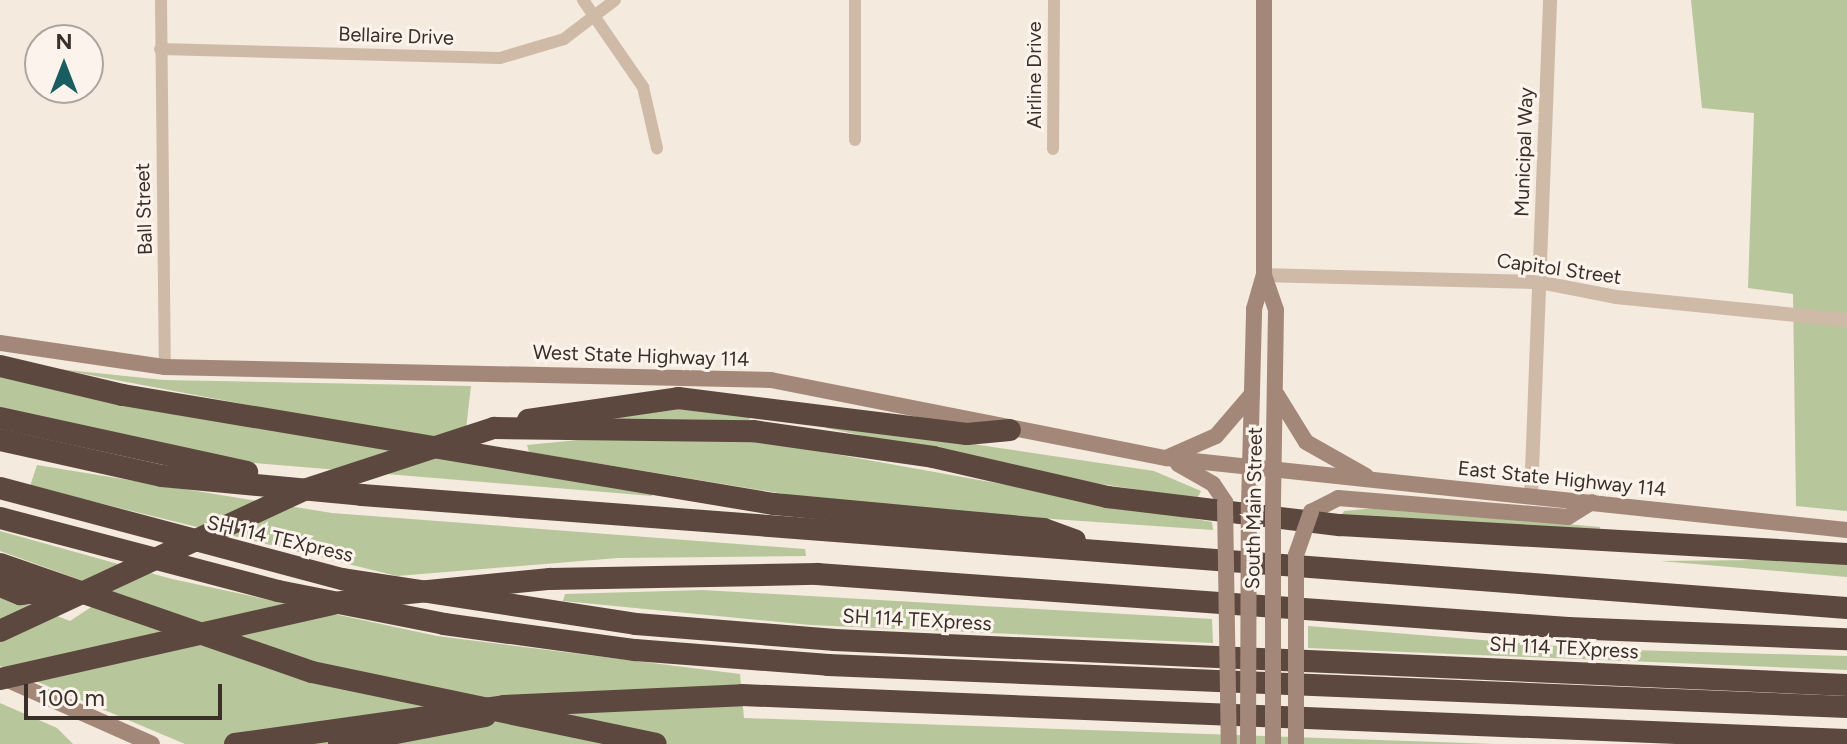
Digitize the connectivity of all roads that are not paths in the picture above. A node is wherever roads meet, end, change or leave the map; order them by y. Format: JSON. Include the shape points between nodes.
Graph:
{"nodes":[{"id":1,"x":161,"y":0,"type":"edge"},
{"id":2,"x":583,"y":0,"type":"edge"},
{"id":3,"x":615,"y":0,"type":"edge"},
{"id":4,"x":855,"y":0,"type":"edge"},
{"id":5,"x":1054,"y":0,"type":"edge"},
{"id":6,"x":1264,"y":0,"type":"edge"},
{"id":7,"x":1550,"y":0,"type":"edge"},
{"id":8,"x":595,"y":17,"type":"junction"},
{"id":9,"x":160,"y":49,"type":"junction"},
{"id":10,"x":855,"y":140,"type":"dead end"},
{"id":11,"x":657,"y":148,"type":"dead end"},
{"id":12,"x":1053,"y":149,"type":"dead end"},
{"id":13,"x":1264,"y":275,"type":"junction"},
{"id":14,"x":1539,"y":282,"type":"junction"},
{"id":15,"x":1847,"y":320,"type":"edge"},
{"id":16,"x":0,"y":343,"type":"edge"},
{"id":17,"x":0,"y":366,"type":"edge"},
{"id":18,"x":165,"y":367,"type":"junction"},
{"id":19,"x":1253,"y":392,"type":"junction"},
{"id":20,"x":1276,"y":394,"type":"junction"},
{"id":21,"x":0,"y":418,"type":"edge"},
{"id":22,"x":494,"y":428,"type":"junction"},
{"id":23,"x":1010,"y":430,"type":"junction"},
{"id":24,"x":0,"y":440,"type":"edge"},
{"id":25,"x":1166,"y":458,"type":"junction"},
{"id":26,"x":1250,"y":469,"type":"junction"},
{"id":27,"x":1273,"y":472,"type":"junction"},
{"id":28,"x":1375,"y":481,"type":"junction"},
{"id":29,"x":268,"y":486,"type":"junction"},
{"id":30,"x":0,"y":488,"type":"edge"},
{"id":31,"x":1531,"y":497,"type":"junction"},
{"id":32,"x":1592,"y":502,"type":"junction"},
{"id":33,"x":0,"y":518,"type":"edge"},
{"id":34,"x":1847,"y":530,"type":"edge"},
{"id":35,"x":1099,"y":549,"type":"junction"},
{"id":36,"x":1847,"y":554,"type":"edge"},
{"id":37,"x":0,"y":564,"type":"edge"},
{"id":38,"x":0,"y":586,"type":"edge"},
{"id":39,"x":70,"y":590,"type":"junction"},
{"id":40,"x":1847,"y":608,"type":"edge"},
{"id":41,"x":0,"y":631,"type":"edge"},
{"id":42,"x":1847,"y":639,"type":"edge"},
{"id":43,"x":0,"y":678,"type":"edge"},
{"id":44,"x":1847,"y":685,"type":"edge"},
{"id":45,"x":504,"y":706,"type":"junction"},
{"id":46,"x":1847,"y":707,"type":"edge"},
{"id":47,"x":1847,"y":740,"type":"edge"},
{"id":48,"x":152,"y":744,"type":"edge"},
{"id":49,"x":235,"y":744,"type":"edge"},
{"id":50,"x":339,"y":744,"type":"edge"},
{"id":51,"x":656,"y":744,"type":"edge"},
{"id":52,"x":1229,"y":744,"type":"edge"},
{"id":53,"x":1248,"y":744,"type":"edge"},
{"id":54,"x":1273,"y":744,"type":"edge"},
{"id":55,"x":1296,"y":744,"type":"edge"}],
"edges":[{"from":1,"to":9,"type":"street","name":"Ball Street"},
{"from":2,"to":8,"type":"street"},
{"from":3,"to":8,"type":"street","name":"Bellaire Drive"},
{"from":4,"to":10,"type":"street"},
{"from":5,"to":12,"type":"street","name":"Airline Drive"},
{"from":6,"to":13,"type":"main road","name":"South Main Street"},
{"from":7,"to":14,"type":"street","name":"Municipal Way"},
{"from":8,"to":9,"type":"street","name":"Bellaire Drive","via":[[545,48],[500,58]]},
{"from":8,"to":11,"type":"street","via":[[643,87]]},
{"from":9,"to":18,"type":"street","name":"Ball Street"},
{"from":13,"to":14,"type":"street","name":"Capitol Street"},
{"from":13,"to":19,"type":"main road","name":"South Main Street","via":[[1254,309]]},
{"from":13,"to":20,"type":"main road","name":"South Main Street","via":[[1276,310]]},
{"from":14,"to":15,"type":"street","name":"Capitol Street","via":[[1616,297]]},
{"from":14,"to":31,"type":"street","name":"Municipal Way"},
{"from":16,"to":18,"type":"main road","name":"West State Highway 114"},
{"from":17,"to":35,"type":"highway","via":[[123,395],[774,504],[1044,529]]},
{"from":18,"to":23,"type":"main road","name":"West State Highway 114","via":[[730,377],[856,394]]},
{"from":19,"to":25,"type":"main road","via":[[1216,436]]},
{"from":19,"to":26,"type":"main road","name":"South Main Street"},
{"from":20,"to":27,"type":"main road","name":"South Main Street"},
{"from":20,"to":28,"type":"main road","via":[[1306,442]]},
{"from":21,"to":29,"type":"highway","via":[[245,471]]},
{"from":22,"to":23,"type":"highway","via":[[586,407],[678,398],[967,434]]},
{"from":22,"to":36,"type":"highway","via":[[753,431],[933,457],[1107,497],[1340,525]]},
{"from":22,"to":41,"type":"highway","bridge":true,"via":[[304,490]]},
{"from":23,"to":25,"type":"main road","name":"West State Highway 114"},
{"from":24,"to":29,"type":"highway","via":[[162,476]]},
{"from":25,"to":26,"type":"main road","name":"West State Highway 114"},
{"from":25,"to":52,"type":"main road","bridge":true,"via":[[1213,484],[1225,502]]},
{"from":26,"to":27,"type":"main road","name":"West State Highway 114"},
{"from":26,"to":53,"type":"main road","name":"South Main Street","bridge":true},
{"from":27,"to":28,"type":"main road","name":"East State Highway 114"},
{"from":27,"to":54,"type":"main road","name":"South Main Street","bridge":true},
{"from":28,"to":31,"type":"main road","name":"East State Highway 114"},
{"from":29,"to":35,"type":"highway"},
{"from":30,"to":44,"type":"highway","name":"SH 114 TEXpress","via":[[343,579],[636,624],[835,640]]},
{"from":31,"to":32,"type":"main road","name":"East State Highway 114"},
{"from":32,"to":34,"type":"main road","name":"East State Highway 114"},
{"from":32,"to":55,"type":"main road","bridge":true,"via":[[1568,517],[1338,498],[1311,512],[1296,555]]},
{"from":33,"to":46,"type":"highway","via":[[278,591],[444,624],[635,650],[828,665]]},
{"from":35,"to":40,"type":"highway"},
{"from":37,"to":39,"type":"highway"},
{"from":38,"to":39,"type":"highway","via":[[20,594]]},
{"from":39,"to":51,"type":"highway","via":[[312,672]]},
{"from":42,"to":43,"type":"highway","bridge":true,"via":[[1568,628],[831,575],[550,579],[330,603]]},
{"from":43,"to":48,"type":"main road"},
{"from":45,"to":47,"type":"highway","via":[[742,695]]},
{"from":45,"to":49,"type":"highway","bridge":true},
{"from":45,"to":50,"type":"highway","bridge":true,"via":[[472,724]]}]}
